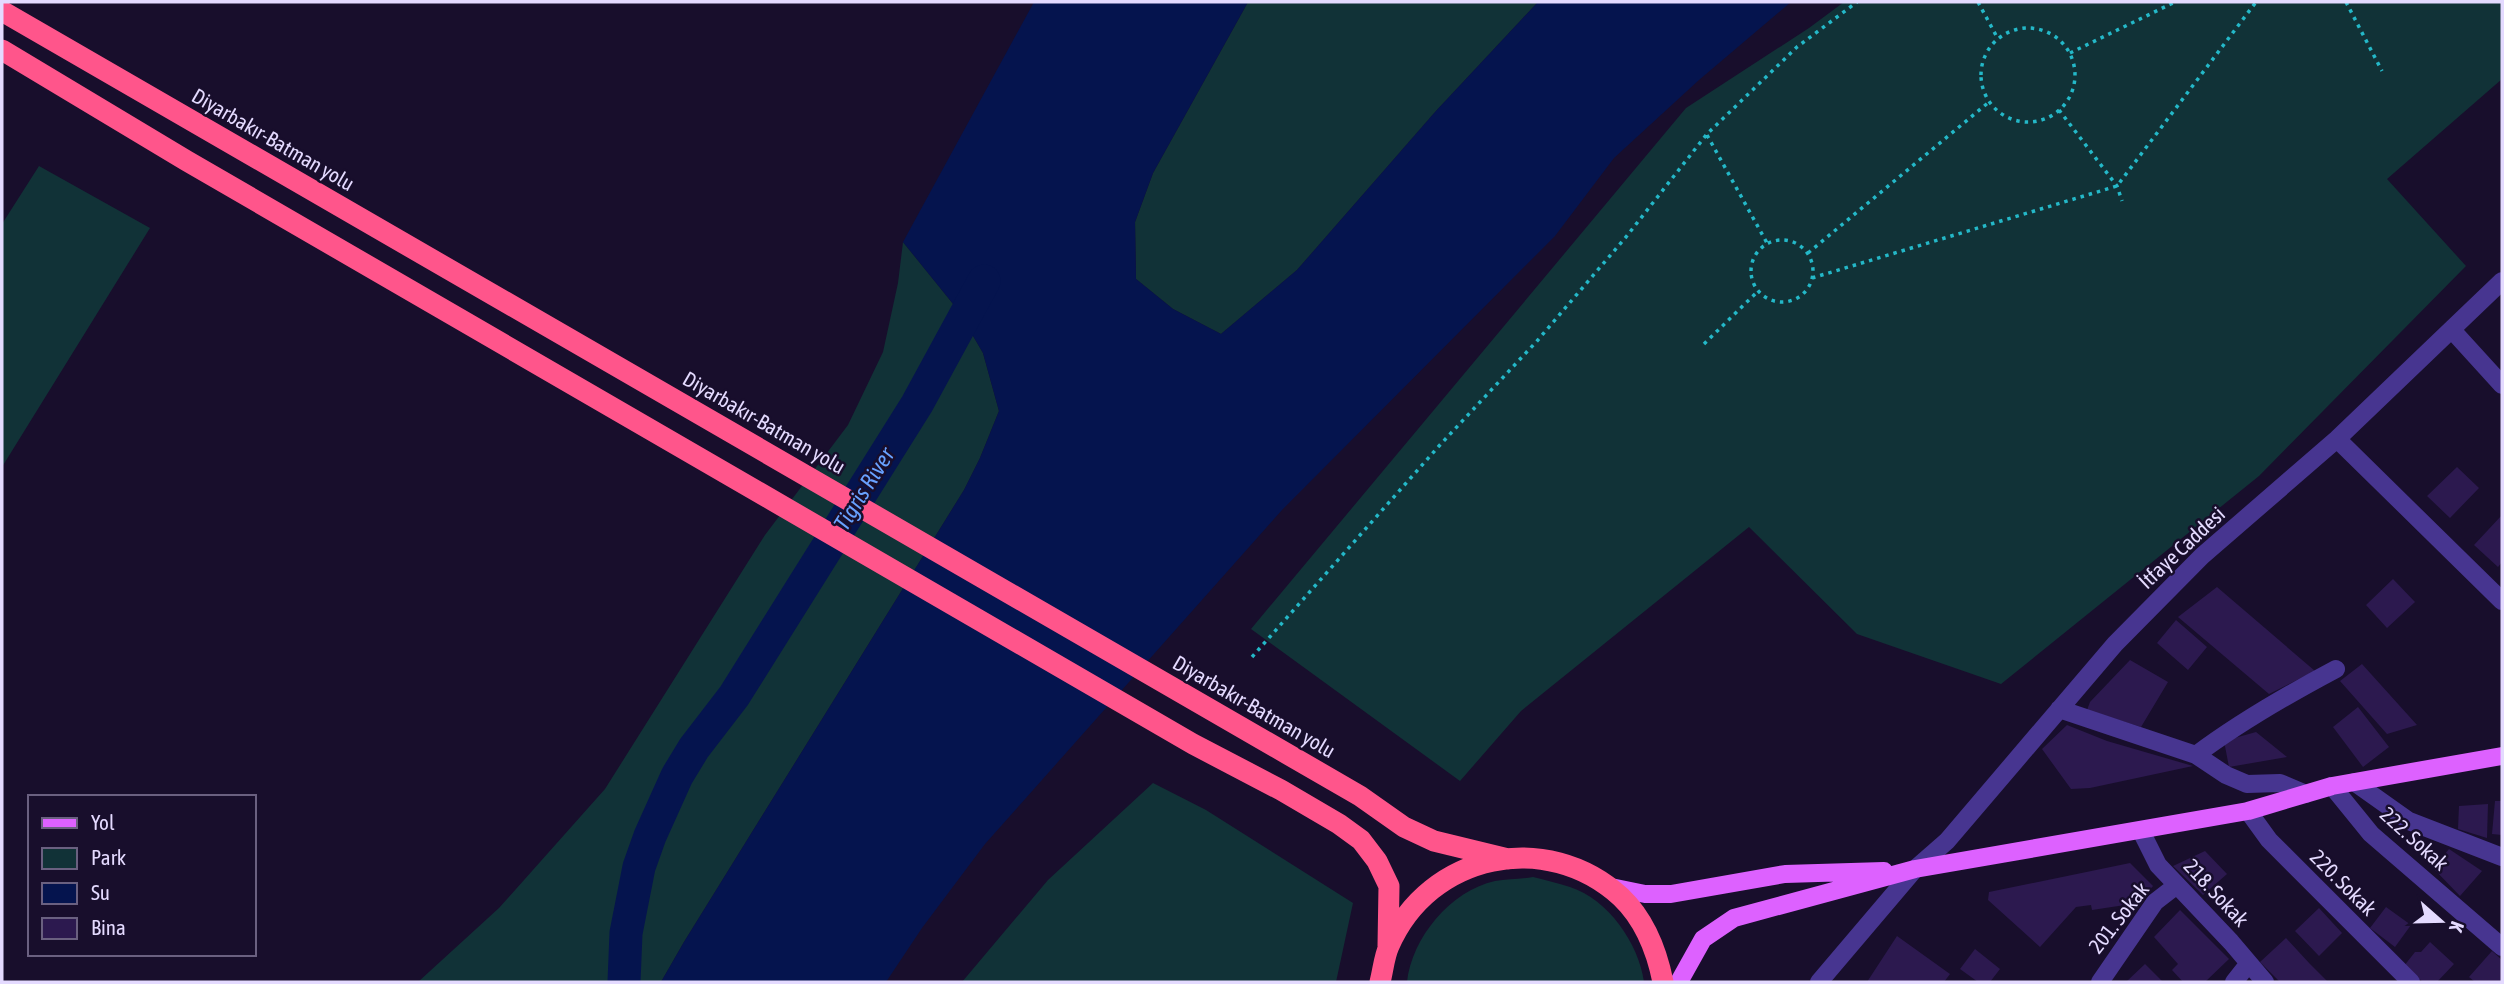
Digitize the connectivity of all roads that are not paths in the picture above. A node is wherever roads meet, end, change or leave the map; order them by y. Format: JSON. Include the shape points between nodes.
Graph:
{"nodes":[{"id":1,"x":2,"y":11,"type":"edge"},
{"id":2,"x":2,"y":50,"type":"edge"},
{"id":3,"x":2502,"y":281,"type":"edge"},
{"id":4,"x":2452,"y":330,"type":"junction"},
{"id":5,"x":2502,"y":385,"type":"edge"},
{"id":6,"x":2337,"y":439,"type":"junction"},
{"id":7,"x":2502,"y":601,"type":"edge"},
{"id":8,"x":2336,"y":669,"type":"dead end"},
{"id":9,"x":2059,"y":709,"type":"junction"},
{"id":10,"x":2196,"y":755,"type":"junction"},
{"id":11,"x":2502,"y":756,"type":"edge"},
{"id":12,"x":2354,"y":782,"type":"junction"},
{"id":13,"x":2332,"y":786,"type":"junction"},
{"id":14,"x":2306,"y":794,"type":"junction"},
{"id":15,"x":2248,"y":811,"type":"junction"},
{"id":16,"x":2141,"y":831,"type":"junction"},
{"id":17,"x":2502,"y":857,"type":"edge"},
{"id":18,"x":1508,"y":859,"type":"junction"},
{"id":19,"x":1916,"y":869,"type":"junction"},
{"id":20,"x":2178,"y":885,"type":"junction"},
{"id":21,"x":1606,"y":886,"type":"junction"},
{"id":22,"x":1388,"y":946,"type":"junction"},
{"id":23,"x":2502,"y":947,"type":"edge"},
{"id":24,"x":2249,"y":963,"type":"junction"},
{"id":25,"x":1380,"y":982,"type":"edge"},
{"id":26,"x":1663,"y":982,"type":"edge"},
{"id":27,"x":1679,"y":982,"type":"edge"},
{"id":28,"x":1819,"y":982,"type":"edge"},
{"id":29,"x":2100,"y":982,"type":"edge"},
{"id":30,"x":2234,"y":982,"type":"edge"},
{"id":31,"x":2265,"y":982,"type":"edge"},
{"id":32,"x":2411,"y":982,"type":"edge"}],
"edges":[{"from":1,"to":18,"type":"highway","name":"Diyarbakır-Batman yolu","via":[[1360,796],[1404,827],[1434,841]]},
{"from":2,"to":22,"type":"highway","via":[[1193,744],[1339,824],[1361,840],[1389,886]]},
{"from":3,"to":4,"type":"street","name":"İtfaye Caddesi"},
{"from":4,"to":5,"type":"street"},
{"from":4,"to":6,"type":"street","name":"İtfaye Caddesi"},
{"from":6,"to":7,"type":"street"},
{"from":6,"to":9,"type":"street","name":"İtfaye Caddesi","via":[[2202,556]]},
{"from":8,"to":10,"type":"street","via":[[2283,697]]},
{"from":9,"to":10,"type":"street"},
{"from":9,"to":19,"type":"street","name":"İtfaye Caddesi","via":[[1947,841]]},
{"from":10,"to":14,"type":"street","via":[[2247,784],[2280,783]]},
{"from":11,"to":12,"type":"main road"},
{"from":12,"to":13,"type":"main road"},
{"from":12,"to":17,"type":"street","via":[[2409,821]]},
{"from":13,"to":14,"type":"main road"},
{"from":13,"to":23,"type":"street","name":"222. Sokak","via":[[2371,834]]},
{"from":14,"to":15,"type":"main road"},
{"from":15,"to":16,"type":"main road"},
{"from":15,"to":32,"type":"street","name":"220. Sokak","via":[[2269,840]]},
{"from":16,"to":19,"type":"main road"},
{"from":16,"to":20,"type":"street","name":"218. Sokak","via":[[2158,865]]},
{"from":18,"to":21,"type":"highway","via":[[1539,858],[1584,871]]},
{"from":18,"to":22,"type":"highway","via":[[1492,859],[1449,876],[1413,906]]},
{"from":19,"to":21,"type":"main road","via":[[1785,874],[1671,894]]},
{"from":19,"to":27,"type":"main road","via":[[1734,918],[1703,939]]},
{"from":19,"to":28,"type":"street","name":"İtfaye Caddesi"},
{"from":20,"to":24,"type":"street","name":"218. Sokak"},
{"from":20,"to":29,"type":"street","name":"201. Sokak","via":[[2155,902]]},
{"from":21,"to":26,"type":"highway","via":[[1622,898],[1650,936]]},
{"from":22,"to":25,"type":"highway"},
{"from":24,"to":30,"type":"street"},
{"from":24,"to":31,"type":"street","name":"218. Sokak"}]}
